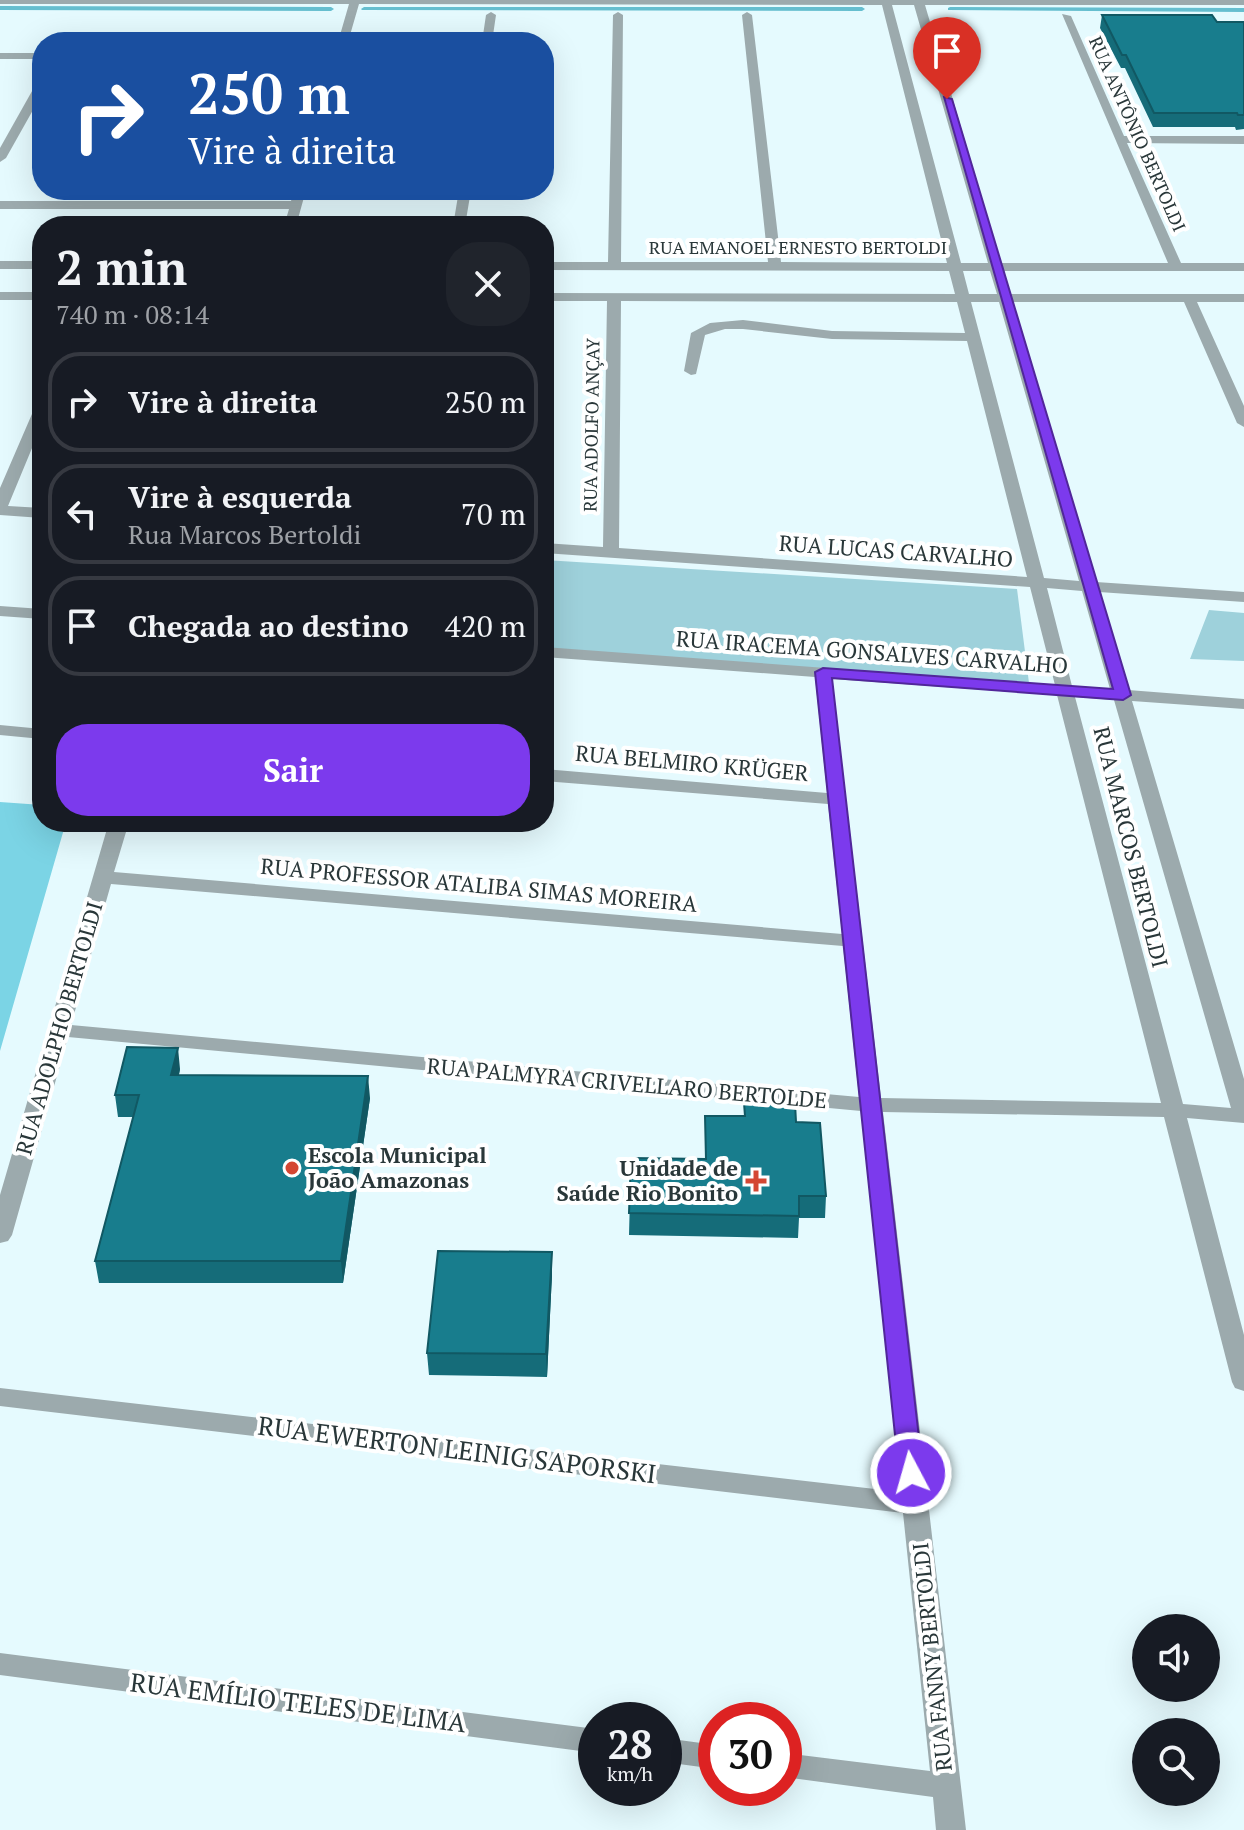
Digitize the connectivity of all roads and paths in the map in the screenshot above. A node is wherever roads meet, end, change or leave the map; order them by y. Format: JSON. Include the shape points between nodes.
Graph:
{"nodes":[{"id":1,"x":89,"y":0,"type":"edge"},
{"id":2,"x":217,"y":0,"type":"edge"},
{"id":3,"x":0,"y":1,"type":"edge"},
{"id":4,"x":355,"y":1,"type":"edge"},
{"id":5,"x":493,"y":1,"type":"edge"},
{"id":6,"x":1059,"y":1,"type":"edge"},
{"id":7,"x":1244,"y":2,"type":"edge"},
{"id":8,"x":905,"y":10,"type":"edge"},
{"id":9,"x":334,"y":15,"type":"dead end"},
{"id":10,"x":350,"y":15,"type":"junction"},
{"id":11,"x":366,"y":15,"type":"dead end"},
{"id":12,"x":475,"y":15,"type":"dead end"},
{"id":13,"x":491,"y":15,"type":"junction"},
{"id":14,"x":507,"y":15,"type":"dead end"},
{"id":15,"x":602,"y":15,"type":"dead end"},
{"id":16,"x":618,"y":15,"type":"junction"},
{"id":17,"x":632,"y":15,"type":"dead end"},
{"id":18,"x":733,"y":15,"type":"dead end"},
{"id":19,"x":747,"y":15,"type":"junction"},
{"id":20,"x":763,"y":16,"type":"dead end"},
{"id":21,"x":1050,"y":16,"type":"dead end"},
{"id":22,"x":1066,"y":16,"type":"junction"},
{"id":23,"x":1081,"y":16,"type":"dead end"},
{"id":24,"x":346,"y":32,"type":"edge"},
{"id":25,"x":488,"y":32,"type":"edge"},
{"id":26,"x":0,"y":56,"type":"edge"},
{"id":27,"x":32,"y":56,"type":"edge"},
{"id":28,"x":32,"y":102,"type":"edge"},
{"id":29,"x":1120,"y":139,"type":"junction"},
{"id":30,"x":1244,"y":140,"type":"edge"},
{"id":31,"x":0,"y":158,"type":"edge"},
{"id":32,"x":297,"y":200,"type":"edge"},
{"id":33,"x":0,"y":205,"type":"edge"},
{"id":34,"x":296,"y":205,"type":"junction"},
{"id":35,"x":293,"y":216,"type":"edge"},
{"id":36,"x":0,"y":265,"type":"edge"},
{"id":37,"x":32,"y":265,"type":"edge"},
{"id":38,"x":554,"y":266,"type":"edge"},
{"id":39,"x":614,"y":266,"type":"junction"},
{"id":40,"x":775,"y":266,"type":"junction"},
{"id":41,"x":956,"y":267,"type":"junction"},
{"id":42,"x":996,"y":267,"type":"junction"},
{"id":43,"x":1176,"y":267,"type":"junction"},
{"id":44,"x":1244,"y":267,"type":"edge"},
{"id":45,"x":0,"y":296,"type":"edge"},
{"id":46,"x":32,"y":296,"type":"edge"},
{"id":47,"x":554,"y":297,"type":"edge"},
{"id":48,"x":614,"y":297,"type":"junction"},
{"id":49,"x":963,"y":298,"type":"junction"},
{"id":50,"x":1005,"y":298,"type":"junction"},
{"id":51,"x":1189,"y":298,"type":"junction"},
{"id":52,"x":1244,"y":298,"type":"edge"},
{"id":53,"x":827,"y":316,"type":"junction"},
{"id":54,"x":974,"y":337,"type":"junction"},
{"id":55,"x":691,"y":371,"type":"dead end"},
{"id":56,"x":1244,"y":423,"type":"edge"},
{"id":57,"x":32,"y":431,"type":"edge"},
{"id":58,"x":0,"y":508,"type":"edge"},
{"id":59,"x":32,"y":512,"type":"edge"},
{"id":60,"x":554,"y":549,"type":"edge"},
{"id":61,"x":611,"y":553,"type":"junction"},
{"id":62,"x":1037,"y":583,"type":"junction"},
{"id":63,"x":1090,"y":586,"type":"junction"},
{"id":64,"x":1244,"y":597,"type":"edge"},
{"id":65,"x":0,"y":611,"type":"edge"},
{"id":66,"x":32,"y":613,"type":"edge"},
{"id":67,"x":554,"y":653,"type":"edge"},
{"id":68,"x":823,"y":672,"type":"junction"},
{"id":69,"x":1066,"y":691,"type":"junction"},
{"id":70,"x":1123,"y":695,"type":"junction"},
{"id":71,"x":1244,"y":704,"type":"edge"},
{"id":72,"x":0,"y":730,"type":"edge"},
{"id":73,"x":32,"y":733,"type":"edge"},
{"id":74,"x":554,"y":776,"type":"edge"},
{"id":75,"x":835,"y":799,"type":"junction"},
{"id":76,"x":116,"y":832,"type":"edge"},
{"id":77,"x":103,"y":877,"type":"junction"},
{"id":78,"x":851,"y":941,"type":"junction"},
{"id":79,"x":59,"y":1030,"type":"junction"},
{"id":80,"x":870,"y":1105,"type":"junction"},
{"id":81,"x":1174,"y":1110,"type":"junction"},
{"id":82,"x":1244,"y":1116,"type":"edge"},
{"id":83,"x":0,"y":1235,"type":"edge"},
{"id":84,"x":1244,"y":1382,"type":"edge"},
{"id":85,"x":0,"y":1397,"type":"edge"},
{"id":86,"x":915,"y":1504,"type":"junction"},
{"id":87,"x":0,"y":1664,"type":"edge"},
{"id":88,"x":578,"y":1739,"type":"edge"},
{"id":89,"x":802,"y":1767,"type":"edge"},
{"id":90,"x":946,"y":1786,"type":"junction"},
{"id":91,"x":951,"y":1830,"type":"edge"}],
"edges":[{"from":1,"to":2,"type":"street"},
{"from":1,"to":3,"type":"street"},
{"from":2,"to":4,"type":"street"},
{"from":4,"to":5,"type":"street"},
{"from":4,"to":10,"type":"street"},
{"from":5,"to":8,"type":"street"},
{"from":6,"to":7,"type":"street"},
{"from":6,"to":8,"type":"street"},
{"from":8,"to":41,"type":"street","name":"RUA MARCOS BERTOLDI"},
{"from":8,"to":42,"type":"street","name":"RUA MARCOS BERTOLDI"},
{"from":9,"to":10,"type":"street"},
{"from":10,"to":11,"type":"street"},
{"from":10,"to":24,"type":"street"},
{"from":12,"to":13,"type":"street"},
{"from":13,"to":14,"type":"street"},
{"from":13,"to":25,"type":"street"},
{"from":15,"to":16,"type":"street"},
{"from":16,"to":17,"type":"street"},
{"from":16,"to":39,"type":"street"},
{"from":18,"to":19,"type":"street"},
{"from":19,"to":20,"type":"street"},
{"from":19,"to":40,"type":"street"},
{"from":21,"to":22,"type":"street"},
{"from":22,"to":23,"type":"street"},
{"from":22,"to":29,"type":"street","name":"RUA ANTÔNIO BERTOLDI"},
{"from":26,"to":27,"type":"street"},
{"from":28,"to":31,"type":"street"},
{"from":29,"to":30,"type":"street"},
{"from":29,"to":43,"type":"street","name":"RUA ANTÔNIO BERTOLDI"},
{"from":32,"to":34,"type":"street"},
{"from":33,"to":34,"type":"street"},
{"from":34,"to":35,"type":"street"},
{"from":36,"to":37,"type":"street"},
{"from":38,"to":39,"type":"street","name":"RUA EMANOEL ERNESTO BERTOLDI"},
{"from":39,"to":40,"type":"street","name":"RUA EMANOEL ERNESTO BERTOLDI"},
{"from":40,"to":41,"type":"street","name":"RUA EMANOEL ERNESTO BERTOLDI"},
{"from":41,"to":42,"type":"street","name":"RUA EMANOEL ERNESTO BERTOLDI"},
{"from":41,"to":49,"type":"street","name":"RUA MARCOS BERTOLDI"},
{"from":42,"to":43,"type":"street","name":"RUA EMANOEL ERNESTO BERTOLDI"},
{"from":42,"to":50,"type":"street","name":"RUA MARCOS BERTOLDI"},
{"from":43,"to":44,"type":"street","name":"RUA EMANOEL ERNESTO BERTOLDI"},
{"from":45,"to":46,"type":"street"},
{"from":47,"to":48,"type":"street"},
{"from":48,"to":53,"type":"street"},
{"from":48,"to":61,"type":"street","name":"RUA ADOLFO ANÇAY"},
{"from":49,"to":50,"type":"street"},
{"from":49,"to":53,"type":"street"},
{"from":49,"to":54,"type":"street","name":"RUA MARCOS BERTOLDI"},
{"from":50,"to":51,"type":"street"},
{"from":50,"to":63,"type":"street","name":"RUA MARCOS BERTOLDI"},
{"from":51,"to":52,"type":"street"},
{"from":51,"to":56,"type":"street"},
{"from":53,"to":54,"type":"street"},
{"from":53,"to":55,"type":"street","via":[[703,329]]},
{"from":54,"to":62,"type":"street","name":"RUA MARCOS BERTOLDI"},
{"from":57,"to":58,"type":"street"},
{"from":58,"to":59,"type":"street"},
{"from":60,"to":61,"type":"street","name":"RUA LUCAS CARVALHO"},
{"from":61,"to":62,"type":"street","name":"RUA LUCAS CARVALHO"},
{"from":62,"to":63,"type":"street","name":"RUA LUCAS CARVALHO"},
{"from":62,"to":69,"type":"street","name":"RUA MARCOS BERTOLDI"},
{"from":63,"to":64,"type":"street","name":"RUA LUCAS CARVALHO"},
{"from":63,"to":70,"type":"street","name":"RUA MARCOS BERTOLDI"},
{"from":65,"to":66,"type":"street"},
{"from":67,"to":68,"type":"street","name":"RUA IRACEMA GONSALVES CARVALHO"},
{"from":68,"to":69,"type":"street","name":"RUA IRACEMA GONSALVES CARVALHO"},
{"from":68,"to":75,"type":"street","name":"RUA FANNY BERTOLDI"},
{"from":69,"to":70,"type":"street","name":"RUA IRACEMA GONSALVES CARVALHO"},
{"from":69,"to":81,"type":"street","name":"RUA MARCOS BERTOLDI"},
{"from":70,"to":71,"type":"street","name":"RUA IRACEMA GONSALVES CARVALHO"},
{"from":70,"to":82,"type":"street","name":"RUA MARCOS BERTOLDI"},
{"from":72,"to":73,"type":"street"},
{"from":74,"to":75,"type":"street","name":"RUA BELMIRO KRÜGER"},
{"from":75,"to":78,"type":"street","name":"RUA FANNY BERTOLDI"},
{"from":76,"to":77,"type":"street","name":"RUA ADOLPHO BERTOLDI"},
{"from":77,"to":78,"type":"street","name":"RUA PROFESSOR ATALIBA SIMAS MOREIRA"},
{"from":77,"to":79,"type":"street","name":"RUA ADOLPHO BERTOLDI"},
{"from":78,"to":80,"type":"street","name":"RUA FANNY BERTOLDI"},
{"from":79,"to":80,"type":"street","name":"RUA PALMYRA CRIVELLARO BERTOLDE"},
{"from":79,"to":83,"type":"street","name":"RUA ADOLPHO BERTOLDI"},
{"from":80,"to":81,"type":"street","name":"RUA PALMYRA CRIVELLARO BERTOLDE"},
{"from":80,"to":86,"type":"street","name":"RUA FANNY BERTOLDI"},
{"from":81,"to":82,"type":"street","name":"RUA PALMYRA CRIVELLARO BERTOLDE"},
{"from":81,"to":84,"type":"street","name":"RUA MARCOS BERTOLDI"},
{"from":85,"to":86,"type":"street","name":"RUA EWERTON LEINIG SAPORSKI"},
{"from":86,"to":90,"type":"street","name":"RUA FANNY BERTOLDI"},
{"from":87,"to":88,"type":"street","name":"RUA EMÍLIO TELES DE LIMA"},
{"from":89,"to":90,"type":"street"},
{"from":90,"to":91,"type":"street","name":"RUA FANNY BERTOLDI"}]}
